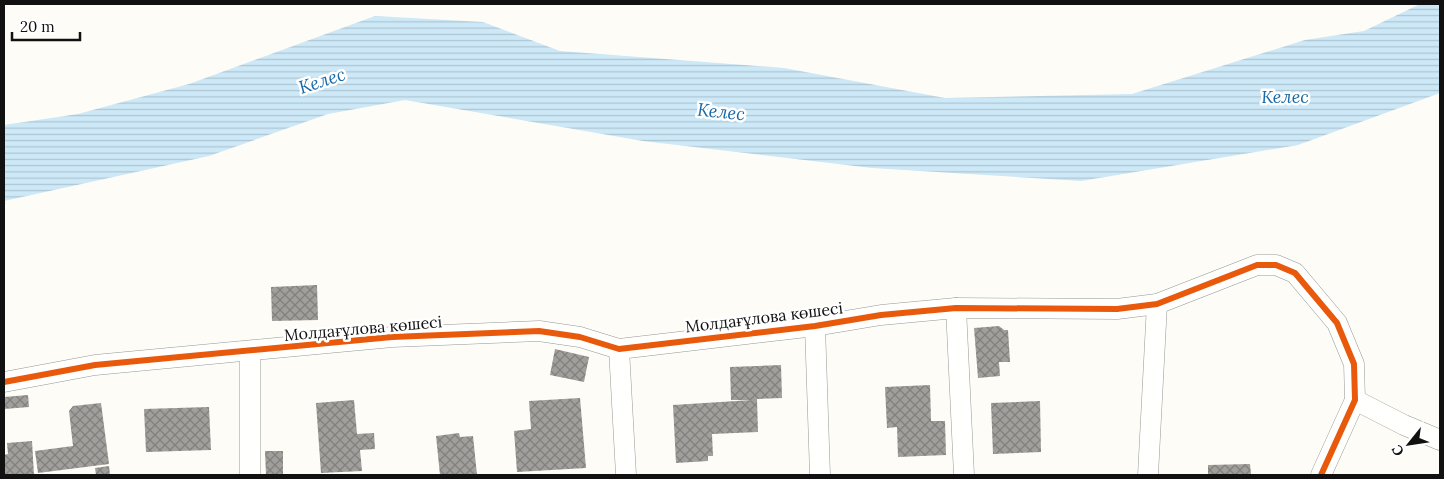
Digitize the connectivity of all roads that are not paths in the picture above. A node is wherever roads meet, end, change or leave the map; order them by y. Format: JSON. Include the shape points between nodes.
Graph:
{"nodes":[{"id":1,"x":1157,"y":304,"type":"junction"},
{"id":2,"x":956,"y":308,"type":"junction"},
{"id":3,"x":815,"y":326,"type":"junction"},
{"id":4,"x":619,"y":349,"type":"junction"},
{"id":5,"x":250,"y":351,"type":"junction"},
{"id":6,"x":4,"y":382,"type":"edge"},
{"id":7,"x":1355,"y":400,"type":"junction"},
{"id":8,"x":1440,"y":440,"type":"edge"},
{"id":9,"x":250,"y":475,"type":"edge"},
{"id":10,"x":626,"y":475,"type":"edge"},
{"id":11,"x":820,"y":475,"type":"edge"},
{"id":12,"x":964,"y":475,"type":"edge"},
{"id":13,"x":1148,"y":475,"type":"edge"},
{"id":14,"x":1322,"y":475,"type":"edge"}],
"edges":[{"from":1,"to":2,"type":"street","name":"Молдағұлова көшесі","via":[[1117,309]]},
{"from":1,"to":7,"type":"street","name":"Молдағұлова көшесі","via":[[1257,265],[1276,265],[1295,273],[1336,323],[1354,364]]},
{"from":1,"to":13,"type":"street"},
{"from":2,"to":3,"type":"street","name":"Молдағұлова көшесі","via":[[881,315]]},
{"from":2,"to":12,"type":"street"},
{"from":3,"to":4,"type":"street","name":"Молдағұлова көшесі"},
{"from":3,"to":11,"type":"street"},
{"from":4,"to":5,"type":"street","name":"Молдағұлова көшесі","via":[[580,337],[539,331],[392,337]]},
{"from":4,"to":10,"type":"street"},
{"from":5,"to":6,"type":"street","name":"Молдағұлова көшесі","via":[[95,365]]},
{"from":5,"to":9,"type":"street"},
{"from":7,"to":8,"type":"street"},
{"from":7,"to":14,"type":"street","name":"Молдағұлова көшесі"}]}
